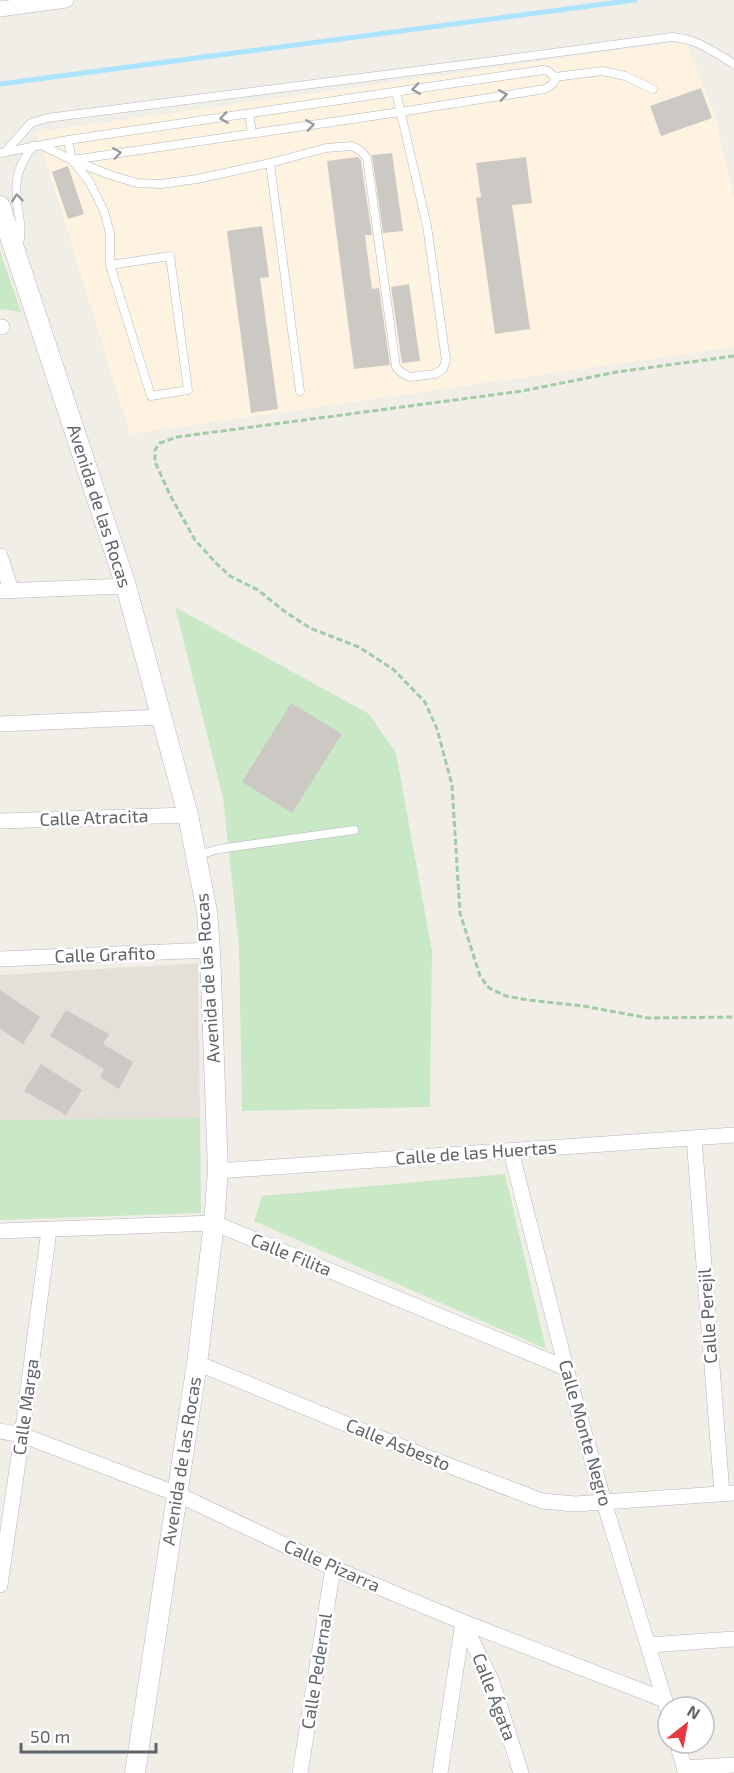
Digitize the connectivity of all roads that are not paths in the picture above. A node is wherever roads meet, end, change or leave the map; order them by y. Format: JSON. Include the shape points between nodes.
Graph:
{"nodes":[{"id":1,"x":66,"y":0,"type":"edge"},
{"id":2,"x":50,"y":1,"type":"edge"},
{"id":3,"x":0,"y":9,"type":"edge"},
{"id":4,"x":734,"y":64,"type":"edge"},
{"id":5,"x":555,"y":77,"type":"junction"},
{"id":6,"x":653,"y":89,"type":"dead end"},
{"id":7,"x":396,"y":92,"type":"junction"},
{"id":8,"x":400,"y":112,"type":"junction"},
{"id":9,"x":249,"y":114,"type":"junction"},
{"id":10,"x":252,"y":134,"type":"junction"},
{"id":11,"x":68,"y":140,"type":"junction"},
{"id":12,"x":37,"y":146,"type":"junction"},
{"id":13,"x":3,"y":152,"type":"edge"},
{"id":14,"x":72,"y":159,"type":"junction"},
{"id":15,"x":270,"y":163,"type":"junction"},
{"id":16,"x":0,"y":206,"type":"edge"},
{"id":17,"x":16,"y":254,"type":"junction"},
{"id":18,"x":110,"y":265,"type":"junction"},
{"id":19,"x":300,"y":392,"type":"dead end"},
{"id":20,"x":0,"y":556,"type":"edge"},
{"id":21,"x":126,"y":586,"type":"junction"},
{"id":22,"x":5,"y":590,"type":"edge"},
{"id":23,"x":162,"y":717,"type":"junction"},
{"id":24,"x":0,"y":724,"type":"edge"},
{"id":25,"x":188,"y":815,"type":"junction"},
{"id":26,"x":0,"y":821,"type":"edge"},
{"id":27,"x":354,"y":830,"type":"dead end"},
{"id":28,"x":196,"y":856,"type":"junction"},
{"id":29,"x":210,"y":950,"type":"junction"},
{"id":30,"x":0,"y":959,"type":"edge"},
{"id":31,"x":734,"y":1135,"type":"edge"},
{"id":32,"x":694,"y":1138,"type":"junction"},
{"id":33,"x":511,"y":1151,"type":"junction"},
{"id":34,"x":218,"y":1171,"type":"junction"},
{"id":35,"x":214,"y":1223,"type":"junction"},
{"id":36,"x":49,"y":1230,"type":"junction"},
{"id":37,"x":0,"y":1231,"type":"edge"},
{"id":38,"x":197,"y":1363,"type":"junction"},
{"id":39,"x":566,"y":1368,"type":"junction"},
{"id":40,"x":0,"y":1431,"type":"edge"},
{"id":41,"x":22,"y":1435,"type":"junction"},
{"id":42,"x":728,"y":1493,"type":"edge"},
{"id":43,"x":177,"y":1494,"type":"junction"},
{"id":44,"x":603,"y":1502,"type":"junction"},
{"id":45,"x":333,"y":1568,"type":"junction"},
{"id":46,"x":0,"y":1585,"type":"edge"},
{"id":47,"x":463,"y":1622,"type":"junction"},
{"id":48,"x":734,"y":1639,"type":"edge"},
{"id":49,"x":648,"y":1645,"type":"junction"},
{"id":50,"x":663,"y":1695,"type":"edge"},
{"id":51,"x":656,"y":1702,"type":"edge"},
{"id":52,"x":680,"y":1755,"type":"edge"},
{"id":53,"x":734,"y":1765,"type":"edge"},
{"id":54,"x":685,"y":1771,"type":"edge"},
{"id":55,"x":135,"y":1773,"type":"edge"},
{"id":56,"x":300,"y":1773,"type":"edge"},
{"id":57,"x":440,"y":1773,"type":"edge"},
{"id":58,"x":521,"y":1773,"type":"edge"}],
"edges":[{"from":1,"to":2,"type":"street"},
{"from":2,"to":3,"type":"street"},
{"from":4,"to":13,"type":"lane","via":[[699,43],[672,37],[47,118],[31,123]]},
{"from":5,"to":6,"type":"lane","via":[[603,71]]},
{"from":5,"to":7,"type":"lane","one_way":true,"via":[[543,70]]},
{"from":8,"to":5,"type":"lane","one_way":true,"via":[[545,88],[551,86]]},
{"from":7,"to":8,"type":"lane"},
{"from":7,"to":9,"type":"lane"},
{"from":10,"to":8,"type":"lane","one_way":true},
{"from":8,"to":15,"type":"lane","via":[[427,226],[446,360],[443,369],[435,374],[410,377],[396,367],[367,159],[361,151],[352,146],[326,148]]},
{"from":9,"to":10,"type":"lane"},
{"from":9,"to":11,"type":"lane","one_way":true},
{"from":14,"to":10,"type":"lane","one_way":true},
{"from":11,"to":12,"type":"lane"},
{"from":11,"to":14,"type":"lane"},
{"from":12,"to":13,"type":"lane"},
{"from":12,"to":14,"type":"lane"},
{"from":17,"to":12,"type":"lane","one_way":true,"via":[[21,226],[16,179],[19,166]]},
{"from":14,"to":15,"type":"lane","via":[[119,178],[161,184]]},
{"from":14,"to":18,"type":"lane","via":[[104,211],[110,233]]},
{"from":15,"to":19,"type":"lane"},
{"from":16,"to":17,"type":"street","name":"Avenida de las Rocas"},
{"from":17,"to":21,"type":"street","name":"Avenida de las Rocas"},
{"from":18,"to":18,"type":"lane","via":[[151,396],[188,390],[170,256]]},
{"from":20,"to":22,"type":"street"},
{"from":21,"to":22,"type":"street"},
{"from":21,"to":23,"type":"street","name":"Avenida de las Rocas"},
{"from":23,"to":24,"type":"street"},
{"from":23,"to":25,"type":"street","name":"Avenida de las Rocas"},
{"from":25,"to":26,"type":"street","name":"Calle Atracita"},
{"from":25,"to":28,"type":"street","name":"Avenida de las Rocas"},
{"from":27,"to":28,"type":"lane","via":[[219,849]]},
{"from":28,"to":29,"type":"street","name":"Avenida de las Rocas"},
{"from":29,"to":30,"type":"street","name":"Calle Grafito"},
{"from":29,"to":34,"type":"street","name":"Avenida de las Rocas"},
{"from":31,"to":32,"type":"street","name":"Calle de las Huertas"},
{"from":32,"to":33,"type":"street","name":"Calle de las Huertas"},
{"from":32,"to":42,"type":"street","name":"Calle Perejil"},
{"from":33,"to":34,"type":"street","name":"Calle de las Huertas"},
{"from":33,"to":39,"type":"street","name":"Calle Monte Negro"},
{"from":34,"to":35,"type":"street","name":"Avenida de las Rocas"},
{"from":35,"to":36,"type":"street","name":"Calle Filita"},
{"from":35,"to":38,"type":"street","name":"Avenida de las Rocas"},
{"from":35,"to":39,"type":"street","name":"Calle Filita"},
{"from":36,"to":37,"type":"street","name":"Calle Filita"},
{"from":36,"to":41,"type":"street","name":"Calle Marga"},
{"from":38,"to":43,"type":"street","name":"Avenida de las Rocas"},
{"from":38,"to":44,"type":"street","name":"Calle Asbesto","via":[[542,1501]]},
{"from":39,"to":44,"type":"street","name":"Calle Monte Negro"},
{"from":40,"to":41,"type":"street","name":"Calle Pizarra"},
{"from":41,"to":43,"type":"street","name":"Calle Pizarra"},
{"from":41,"to":46,"type":"street","name":"Calle Marga"},
{"from":42,"to":44,"type":"street","name":"Calle Asbesto"},
{"from":43,"to":45,"type":"street","name":"Calle Pizarra"},
{"from":43,"to":55,"type":"street","name":"Avenida de las Rocas"},
{"from":44,"to":49,"type":"street","name":"Calle Monte Negro"},
{"from":45,"to":47,"type":"street","name":"Calle Pizarra"},
{"from":45,"to":56,"type":"street","name":"Calle Pedernal"},
{"from":47,"to":51,"type":"street","name":"Calle Pizarra"},
{"from":47,"to":57,"type":"street"},
{"from":47,"to":58,"type":"street","name":"Calle Ágata","via":[[492,1682]]},
{"from":48,"to":49,"type":"street"},
{"from":49,"to":50,"type":"street","name":"Calle Monte Negro"},
{"from":52,"to":54,"type":"street"},
{"from":53,"to":54,"type":"street"}]}
